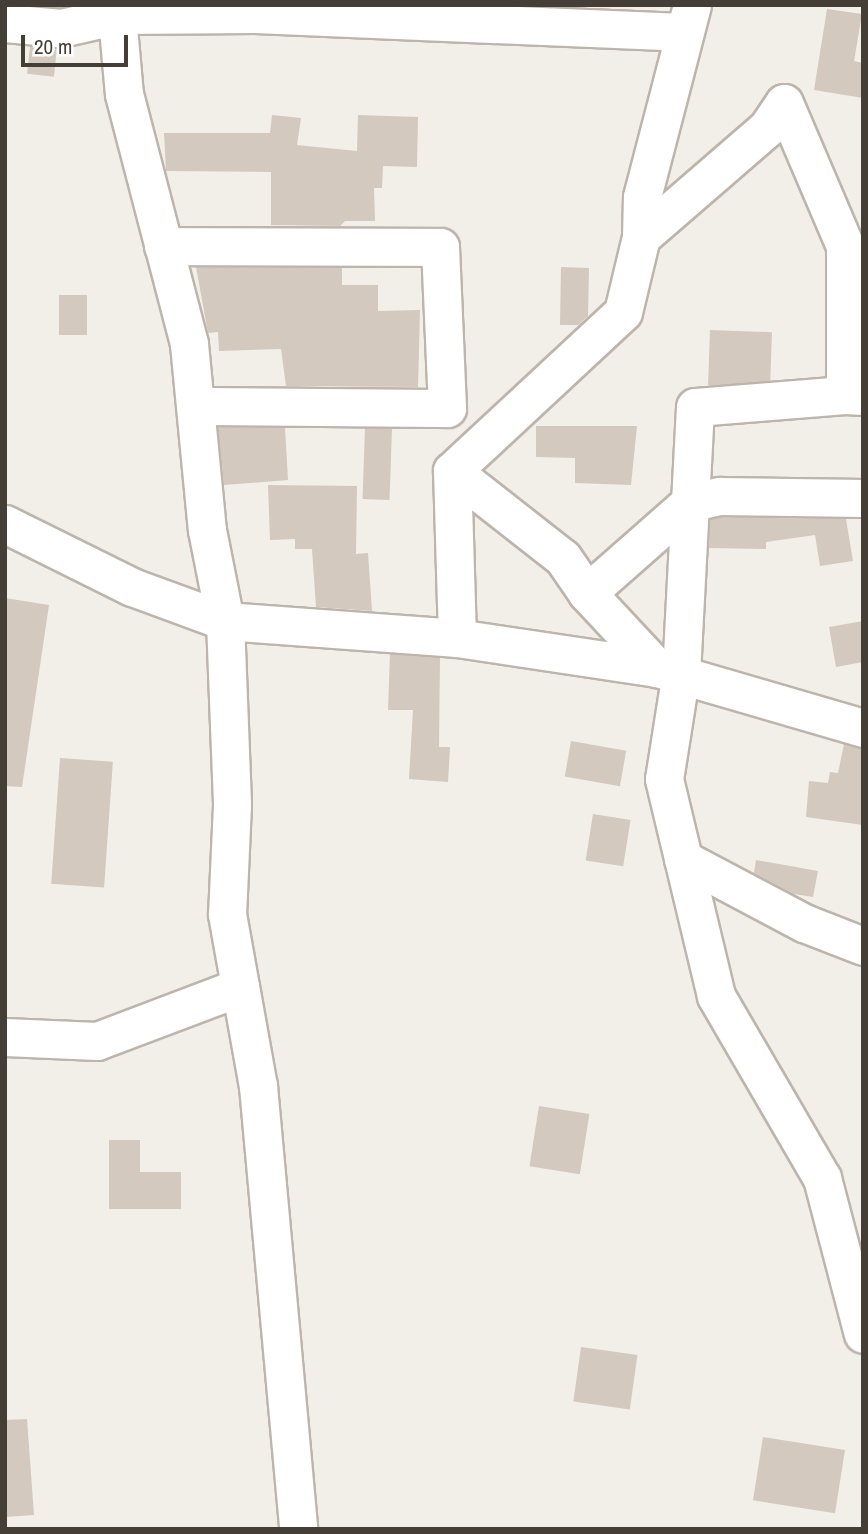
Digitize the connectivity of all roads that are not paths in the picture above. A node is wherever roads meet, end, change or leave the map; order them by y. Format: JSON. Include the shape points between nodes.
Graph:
{"nodes":[{"id":1,"x":117,"y":10,"type":"edge"},
{"id":2,"x":687,"y":19,"type":"edge"},
{"id":3,"x":5,"y":23,"type":"edge"},
{"id":4,"x":640,"y":237,"type":"junction"},
{"id":5,"x":163,"y":246,"type":"junction"},
{"id":6,"x":854,"y":395,"type":"edge"},
{"id":7,"x":198,"y":406,"type":"junction"},
{"id":8,"x":452,"y":471,"type":"junction"},
{"id":9,"x":863,"y":498,"type":"edge"},
{"id":10,"x":689,"y":503,"type":"junction"},
{"id":11,"x":5,"y":524,"type":"edge"},
{"id":12,"x":587,"y":593,"type":"junction"},
{"id":13,"x":225,"y":621,"type":"junction"},
{"id":14,"x":457,"y":638,"type":"junction"},
{"id":15,"x":669,"y":670,"type":"junction"},
{"id":16,"x":863,"y":727,"type":"edge"},
{"id":17,"x":683,"y":859,"type":"junction"},
{"id":18,"x":863,"y":946,"type":"edge"},
{"id":19,"x":240,"y":986,"type":"junction"},
{"id":20,"x":5,"y":1037,"type":"edge"},
{"id":21,"x":863,"y":1334,"type":"edge"},
{"id":22,"x":298,"y":1529,"type":"edge"}],
"edges":[{"from":1,"to":2,"type":"street"},
{"from":1,"to":3,"type":"street","via":[[61,28]]},
{"from":1,"to":5,"type":"street","via":[[124,94]]},
{"from":2,"to":4,"type":"street","via":[[642,197]]},
{"from":4,"to":6,"type":"street","via":[[767,128],[784,103],[845,246]]},
{"from":4,"to":8,"type":"street","via":[[623,312]]},
{"from":5,"to":7,"type":"street","via":[[189,344]]},
{"from":5,"to":7,"type":"street","via":[[440,247],[447,408]]},
{"from":6,"to":10,"type":"street","via":[[695,407]]},
{"from":7,"to":13,"type":"street","via":[[207,530]]},
{"from":8,"to":12,"type":"street","via":[[563,558]]},
{"from":8,"to":14,"type":"street"},
{"from":9,"to":10,"type":"street","via":[[720,496]]},
{"from":10,"to":12,"type":"street"},
{"from":10,"to":15,"type":"street"},
{"from":11,"to":13,"type":"street","via":[[132,587]]},
{"from":12,"to":15,"type":"street"},
{"from":13,"to":14,"type":"street"},
{"from":13,"to":19,"type":"street","via":[[232,805],[226,914]]},
{"from":14,"to":15,"type":"street"},
{"from":15,"to":16,"type":"street"},
{"from":15,"to":17,"type":"street","via":[[664,779]]},
{"from":17,"to":18,"type":"street","via":[[804,923]]},
{"from":17,"to":21,"type":"street","via":[[716,996],[822,1178]]},
{"from":19,"to":20,"type":"street","via":[[97,1041]]},
{"from":19,"to":22,"type":"street","via":[[258,1086]]}]}
